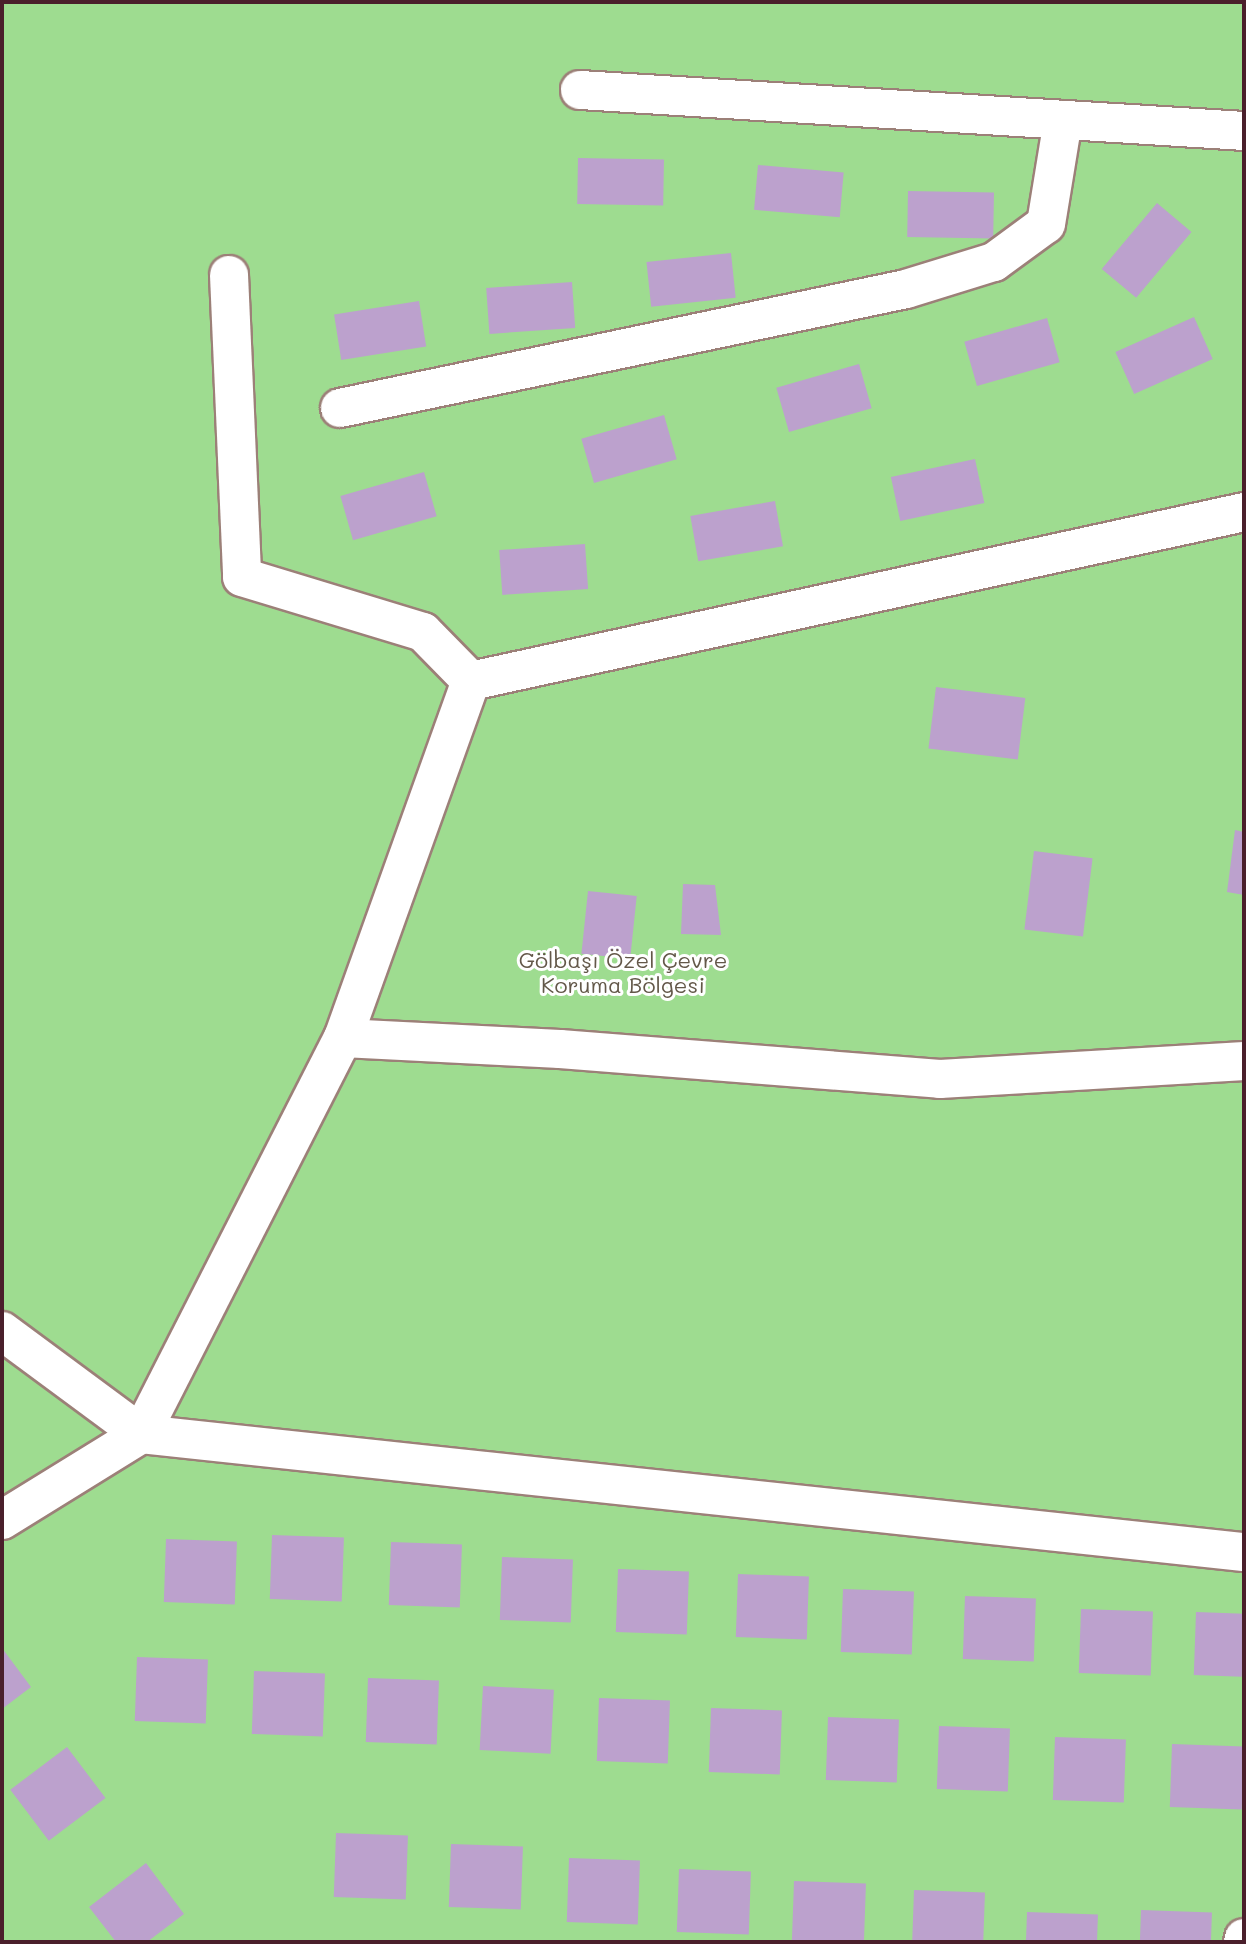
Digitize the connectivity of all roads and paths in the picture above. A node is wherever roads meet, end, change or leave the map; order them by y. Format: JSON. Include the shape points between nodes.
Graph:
{"nodes":[{"id":1,"x":580,"y":90,"type":"dead end"},
{"id":2,"x":1063,"y":120,"type":"junction"},
{"id":3,"x":1244,"y":131,"type":"edge"},
{"id":4,"x":229,"y":275,"type":"dead end"},
{"id":5,"x":340,"y":408,"type":"dead end"},
{"id":6,"x":1244,"y":512,"type":"edge"},
{"id":7,"x":471,"y":681,"type":"junction"},
{"id":8,"x":343,"y":1038,"type":"junction"},
{"id":9,"x":1244,"y":1061,"type":"edge"},
{"id":10,"x":2,"y":1331,"type":"edge"},
{"id":11,"x":141,"y":1434,"type":"junction"},
{"id":12,"x":2,"y":1520,"type":"edge"},
{"id":13,"x":1244,"y":1552,"type":"edge"}],
"edges":[{"from":1,"to":2,"type":"street"},
{"from":2,"to":3,"type":"street"},
{"from":2,"to":5,"type":"street","via":[[1046,224],[994,262],[906,289]]},
{"from":4,"to":7,"type":"street","via":[[242,577],[423,632]]},
{"from":6,"to":7,"type":"street"},
{"from":7,"to":8,"type":"street"},
{"from":8,"to":9,"type":"street","via":[[940,1079]]},
{"from":8,"to":11,"type":"street"},
{"from":10,"to":11,"type":"street"},
{"from":11,"to":12,"type":"street"},
{"from":11,"to":13,"type":"street"}]}
